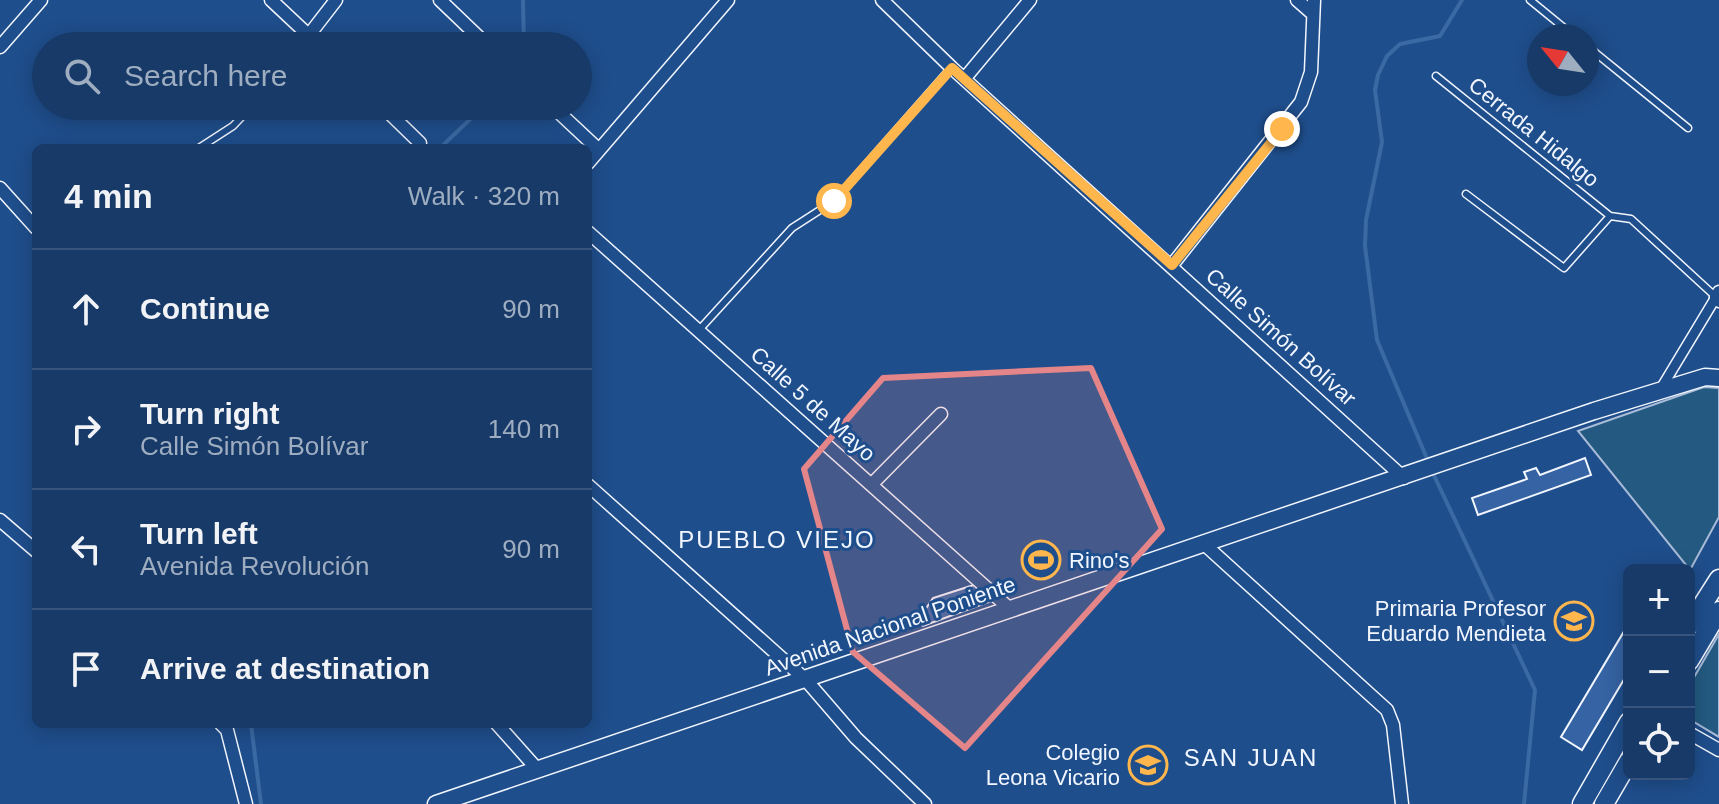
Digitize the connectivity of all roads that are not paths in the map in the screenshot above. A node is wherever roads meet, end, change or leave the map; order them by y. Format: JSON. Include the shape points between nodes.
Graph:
{"nodes":[{"id":1,"x":41,"y":0,"type":"edge"},
{"id":2,"x":271,"y":0,"type":"edge"},
{"id":3,"x":336,"y":0,"type":"edge"},
{"id":4,"x":440,"y":0,"type":"edge"},
{"id":5,"x":710,"y":0,"type":"edge"},
{"id":6,"x":882,"y":0,"type":"edge"},
{"id":7,"x":1030,"y":0,"type":"edge"},
{"id":8,"x":1297,"y":0,"type":"edge"},
{"id":9,"x":1314,"y":0,"type":"edge"},
{"id":10,"x":1530,"y":0,"type":"edge"},
{"id":11,"x":724,"y":5,"type":"edge"},
{"id":12,"x":1313,"y":14,"type":"junction"},
{"id":13,"x":1559,"y":24,"type":"edge"},
{"id":14,"x":306,"y":32,"type":"edge"},
{"id":15,"x":311,"y":32,"type":"edge"},
{"id":16,"x":473,"y":32,"type":"edge"},
{"id":17,"x":0,"y":47,"type":"edge"},
{"id":18,"x":1599,"y":56,"type":"edge"},
{"id":19,"x":952,"y":68,"type":"junction"},
{"id":20,"x":1436,"y":76,"type":"dead end"},
{"id":21,"x":965,"y":78,"type":"junction"},
{"id":22,"x":239,"y":120,"type":"edge"},
{"id":23,"x":396,"y":120,"type":"edge"},
{"id":24,"x":567,"y":120,"type":"edge"},
{"id":25,"x":1688,"y":128,"type":"dead end"},
{"id":26,"x":420,"y":143,"type":"dead end"},
{"id":27,"x":205,"y":144,"type":"edge"},
{"id":28,"x":599,"y":150,"type":"junction"},
{"id":29,"x":592,"y":158,"type":"edge"},
{"id":30,"x":0,"y":188,"type":"edge"},
{"id":31,"x":1466,"y":194,"type":"dead end"},
{"id":32,"x":1610,"y":216,"type":"junction"},
{"id":33,"x":32,"y":224,"type":"edge"},
{"id":34,"x":592,"y":236,"type":"edge"},
{"id":35,"x":1172,"y":265,"type":"junction"},
{"id":36,"x":1718,"y":297,"type":"edge"},
{"id":37,"x":699,"y":330,"type":"junction"},
{"id":38,"x":1719,"y":378,"type":"edge"},
{"id":39,"x":1660,"y":390,"type":"junction"},
{"id":40,"x":941,"y":414,"type":"dead end"},
{"id":41,"x":1404,"y":478,"type":"junction"},
{"id":42,"x":872,"y":484,"type":"junction"},
{"id":43,"x":592,"y":489,"type":"edge"},
{"id":44,"x":0,"y":520,"type":"edge"},
{"id":45,"x":1203,"y":543,"type":"junction"},
{"id":46,"x":32,"y":548,"type":"edge"},
{"id":47,"x":1719,"y":579,"type":"edge"},
{"id":48,"x":1009,"y":608,"type":"junction"},
{"id":49,"x":1719,"y":611,"type":"edge"},
{"id":50,"x":1695,"y":617,"type":"edge"},
{"id":51,"x":1695,"y":651,"type":"edge"},
{"id":52,"x":806,"y":680,"type":"junction"},
{"id":53,"x":225,"y":728,"type":"edge"},
{"id":54,"x":501,"y":728,"type":"edge"},
{"id":55,"x":1623,"y":732,"type":"edge"},
{"id":56,"x":1695,"y":736,"type":"edge"},
{"id":57,"x":1719,"y":750,"type":"edge"},
{"id":58,"x":538,"y":770,"type":"junction"},
{"id":59,"x":1623,"y":771,"type":"edge"},
{"id":60,"x":246,"y":804,"type":"edge"},
{"id":61,"x":436,"y":804,"type":"edge"},
{"id":62,"x":925,"y":804,"type":"edge"},
{"id":63,"x":1402,"y":804,"type":"edge"},
{"id":64,"x":1582,"y":804,"type":"edge"},
{"id":65,"x":1604,"y":804,"type":"edge"}],
"edges":[{"from":1,"to":17,"type":"street"},
{"from":2,"to":14,"type":"street"},
{"from":3,"to":15,"type":"street"},
{"from":4,"to":16,"type":"street"},
{"from":5,"to":11,"type":"street"},
{"from":6,"to":19,"type":"street","name":"Calle Simón Bolívar"},
{"from":7,"to":21,"type":"street"},
{"from":8,"to":12,"type":"street"},
{"from":9,"to":12,"type":"street"},
{"from":10,"to":13,"type":"lane"},
{"from":11,"to":28,"type":"street"},
{"from":12,"to":35,"type":"street","via":[[1311,72],[1301,102]]},
{"from":18,"to":25,"type":"lane"},
{"from":19,"to":21,"type":"street","name":"Calle Simón Bolívar"},
{"from":19,"to":37,"type":"lane","via":[[834,201],[792,228]]},
{"from":20,"to":32,"type":"lane","name":"Cerrada Hidalgo"},
{"from":21,"to":35,"type":"street","name":"Calle Simón Bolívar"},
{"from":22,"to":27,"type":"lane"},
{"from":23,"to":26,"type":"street"},
{"from":24,"to":28,"type":"street"},
{"from":28,"to":29,"type":"street"},
{"from":30,"to":33,"type":"street"},
{"from":31,"to":32,"type":"lane","name":"Cerrada Hidalgo","via":[[1564,268]]},
{"from":32,"to":36,"type":"lane","name":"Cerrada Hidalgo","via":[[1631,219]]},
{"from":34,"to":37,"type":"street","name":"Calle 5 de Mayo"},
{"from":35,"to":41,"type":"street","name":"Calle Simón Bolívar"},
{"from":36,"to":39,"type":"street"},
{"from":37,"to":42,"type":"street","name":"Calle 5 de Mayo"},
{"from":38,"to":39,"type":"street"},
{"from":39,"to":41,"type":"street","name":"Avenida Nacional Poniente"},
{"from":40,"to":42,"type":"street"},
{"from":41,"to":45,"type":"street","name":"Avenida Nacional Poniente"},
{"from":42,"to":48,"type":"street","name":"Calle 5 de Mayo"},
{"from":43,"to":52,"type":"street"},
{"from":44,"to":46,"type":"street"},
{"from":45,"to":48,"type":"street","name":"Avenida Nacional Poniente"},
{"from":45,"to":63,"type":"street","via":[[1387,710]]},
{"from":47,"to":50,"type":"main road"},
{"from":48,"to":52,"type":"street","name":"Avenida Nacional Poniente"},
{"from":49,"to":51,"type":"main road"},
{"from":52,"to":58,"type":"street","name":"Avenida Nacional Poniente"},
{"from":52,"to":62,"type":"street","via":[[856,738]]},
{"from":53,"to":60,"type":"street"},
{"from":54,"to":58,"type":"street"},
{"from":55,"to":64,"type":"main road"},
{"from":56,"to":57,"type":"street"},
{"from":58,"to":61,"type":"street","name":"Avenida Nacional Poniente"},
{"from":59,"to":65,"type":"main road"}]}
